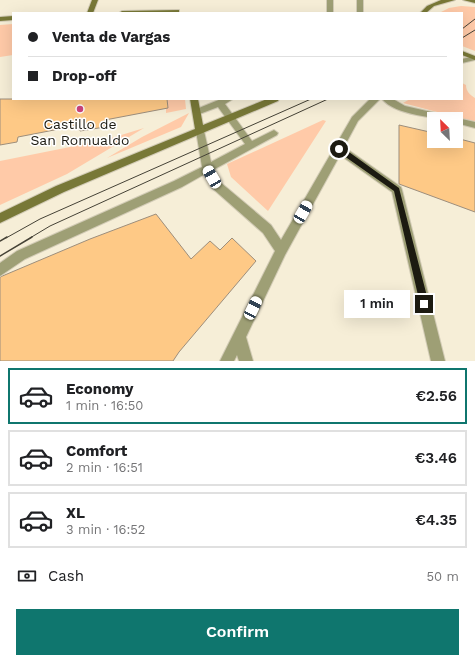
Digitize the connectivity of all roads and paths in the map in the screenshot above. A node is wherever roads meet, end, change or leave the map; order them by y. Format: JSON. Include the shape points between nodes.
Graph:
{"nodes":[{"id":1,"x":95,"y":0,"type":"edge"},
{"id":2,"x":330,"y":0,"type":"edge"},
{"id":3,"x":360,"y":0,"type":"edge"},
{"id":4,"x":452,"y":0,"type":"edge"},
{"id":5,"x":466,"y":0,"type":"edge"},
{"id":6,"x":475,"y":1,"type":"edge"},
{"id":7,"x":434,"y":2,"type":"edge"},
{"id":8,"x":176,"y":10,"type":"edge"},
{"id":9,"x":90,"y":12,"type":"edge"},
{"id":10,"x":140,"y":12,"type":"edge"},
{"id":11,"x":330,"y":12,"type":"edge"},
{"id":12,"x":360,"y":12,"type":"edge"},
{"id":13,"x":425,"y":12,"type":"edge"},
{"id":14,"x":12,"y":18,"type":"edge"},
{"id":15,"x":0,"y":19,"type":"edge"},
{"id":16,"x":463,"y":53,"type":"edge"},
{"id":17,"x":475,"y":58,"type":"edge"},
{"id":18,"x":463,"y":61,"type":"edge"},
{"id":19,"x":194,"y":100,"type":"edge"},
{"id":20,"x":227,"y":100,"type":"edge"},
{"id":21,"x":273,"y":100,"type":"edge"},
{"id":22,"x":375,"y":100,"type":"edge"},
{"id":23,"x":388,"y":100,"type":"edge"},
{"id":24,"x":220,"y":103,"type":"junction"},
{"id":25,"x":197,"y":112,"type":"junction"},
{"id":26,"x":427,"y":114,"type":"edge"},
{"id":27,"x":231,"y":118,"type":"junction"},
{"id":28,"x":463,"y":121,"type":"edge"},
{"id":29,"x":475,"y":124,"type":"edge"},
{"id":30,"x":200,"y":131,"type":"junction"},
{"id":31,"x":274,"y":132,"type":"dead end"},
{"id":32,"x":250,"y":144,"type":"junction"},
{"id":33,"x":339,"y":149,"type":"junction"},
{"id":34,"x":207,"y":169,"type":"junction"},
{"id":35,"x":0,"y":218,"type":"edge"},
{"id":36,"x":281,"y":251,"type":"junction"},
{"id":37,"x":0,"y":270,"type":"edge"},
{"id":38,"x":239,"y":336,"type":"junction"},
{"id":39,"x":227,"y":361,"type":"edge"},
{"id":40,"x":246,"y":361,"type":"edge"},
{"id":41,"x":438,"y":361,"type":"edge"}],
"edges":[{"from":1,"to":9,"type":"street"},
{"from":2,"to":11,"type":"street"},
{"from":3,"to":12,"type":"street"},
{"from":4,"to":7,"type":"street"},
{"from":5,"to":6,"type":"street"},
{"from":7,"to":13,"type":"street"},
{"from":8,"to":10,"type":"street"},
{"from":14,"to":15,"type":"street"},
{"from":16,"to":17,"type":"street"},
{"from":17,"to":18,"type":"street"},
{"from":19,"to":25,"type":"street"},
{"from":20,"to":24,"type":"street"},
{"from":21,"to":27,"type":"street"},
{"from":22,"to":33,"type":"street","via":[[355,119]]},
{"from":23,"to":26,"type":"street","via":[[403,108]]},
{"from":24,"to":25,"type":"street"},
{"from":24,"to":27,"type":"street"},
{"from":25,"to":30,"type":"street"},
{"from":27,"to":30,"type":"street"},
{"from":27,"to":32,"type":"street"},
{"from":28,"to":29,"type":"street"},
{"from":30,"to":34,"type":"street"},
{"from":30,"to":35,"type":"street","via":[[60,189]]},
{"from":31,"to":32,"type":"street"},
{"from":32,"to":34,"type":"street"},
{"from":33,"to":36,"type":"street"},
{"from":33,"to":41,"type":"street","via":[[397,190]]},
{"from":34,"to":36,"type":"street","via":[[216,185],[267,229]]},
{"from":34,"to":37,"type":"street","via":[[21,255]]},
{"from":36,"to":38,"type":"street"},
{"from":38,"to":39,"type":"street"},
{"from":38,"to":40,"type":"street"}]}
